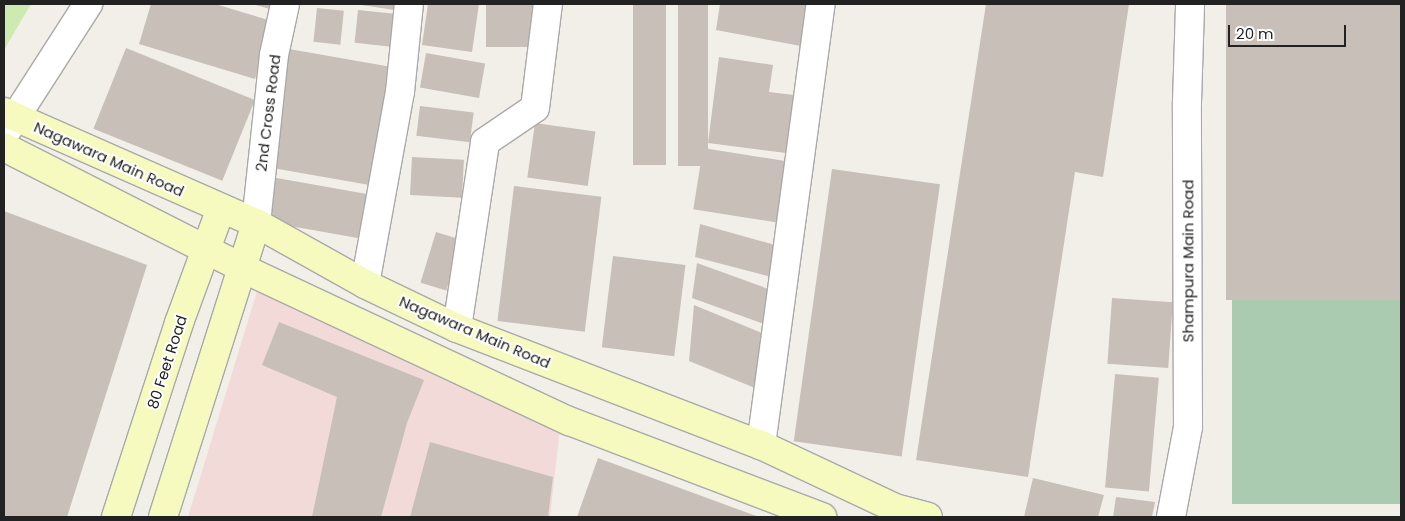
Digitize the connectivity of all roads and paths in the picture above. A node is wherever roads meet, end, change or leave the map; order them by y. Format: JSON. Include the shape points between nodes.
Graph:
{"nodes":[{"id":1,"x":88,"y":4,"type":"edge"},
{"id":2,"x":285,"y":4,"type":"edge"},
{"id":3,"x":409,"y":4,"type":"edge"},
{"id":4,"x":548,"y":4,"type":"edge"},
{"id":5,"x":821,"y":4,"type":"edge"},
{"id":6,"x":1190,"y":4,"type":"edge"},
{"id":7,"x":8,"y":122,"type":"edge"},
{"id":8,"x":4,"y":147,"type":"edge"},
{"id":9,"x":221,"y":208,"type":"junction"},
{"id":10,"x":256,"y":223,"type":"junction"},
{"id":11,"x":204,"y":250,"type":"junction"},
{"id":12,"x":242,"y":268,"type":"junction"},
{"id":13,"x":365,"y":284,"type":"junction"},
{"id":14,"x":457,"y":328,"type":"junction"},
{"id":15,"x":761,"y":445,"type":"junction"},
{"id":16,"x":116,"y":517,"type":"edge"},
{"id":17,"x":163,"y":517,"type":"edge"},
{"id":18,"x":822,"y":517,"type":"edge"},
{"id":19,"x":928,"y":517,"type":"edge"},
{"id":20,"x":1171,"y":517,"type":"edge"}],
"edges":[{"from":1,"to":7,"type":"street"},
{"from":2,"to":10,"type":"street","name":"2nd Cross Road","via":[[274,55]]},
{"from":3,"to":13,"type":"street","via":[[400,92]]},
{"from":4,"to":14,"type":"street","via":[[535,108],[485,142]]},
{"from":5,"to":15,"type":"street"},
{"from":6,"to":20,"type":"street","name":"Shampura Main Road","via":[[1187,102],[1188,427]]},
{"from":7,"to":9,"type":"main road","name":"Nagawara Main Road"},
{"from":8,"to":11,"type":"main road"},
{"from":9,"to":10,"type":"main road","name":"Nagawara Main Road"},
{"from":9,"to":11,"type":"main road","name":"80 Feet Road"},
{"from":10,"to":12,"type":"main road"},
{"from":10,"to":13,"type":"main road","name":"Nagawara Main Road"},
{"from":11,"to":12,"type":"main road"},
{"from":11,"to":16,"type":"main road","name":"80 Feet Road"},
{"from":12,"to":17,"type":"main road"},
{"from":12,"to":18,"type":"main road","via":[[569,421]]},
{"from":13,"to":14,"type":"main road","name":"Nagawara Main Road"},
{"from":14,"to":15,"type":"main road","name":"Nagawara Main Road"},
{"from":15,"to":19,"type":"main road","name":"Nagawara Main Road","via":[[895,508]]}]}
